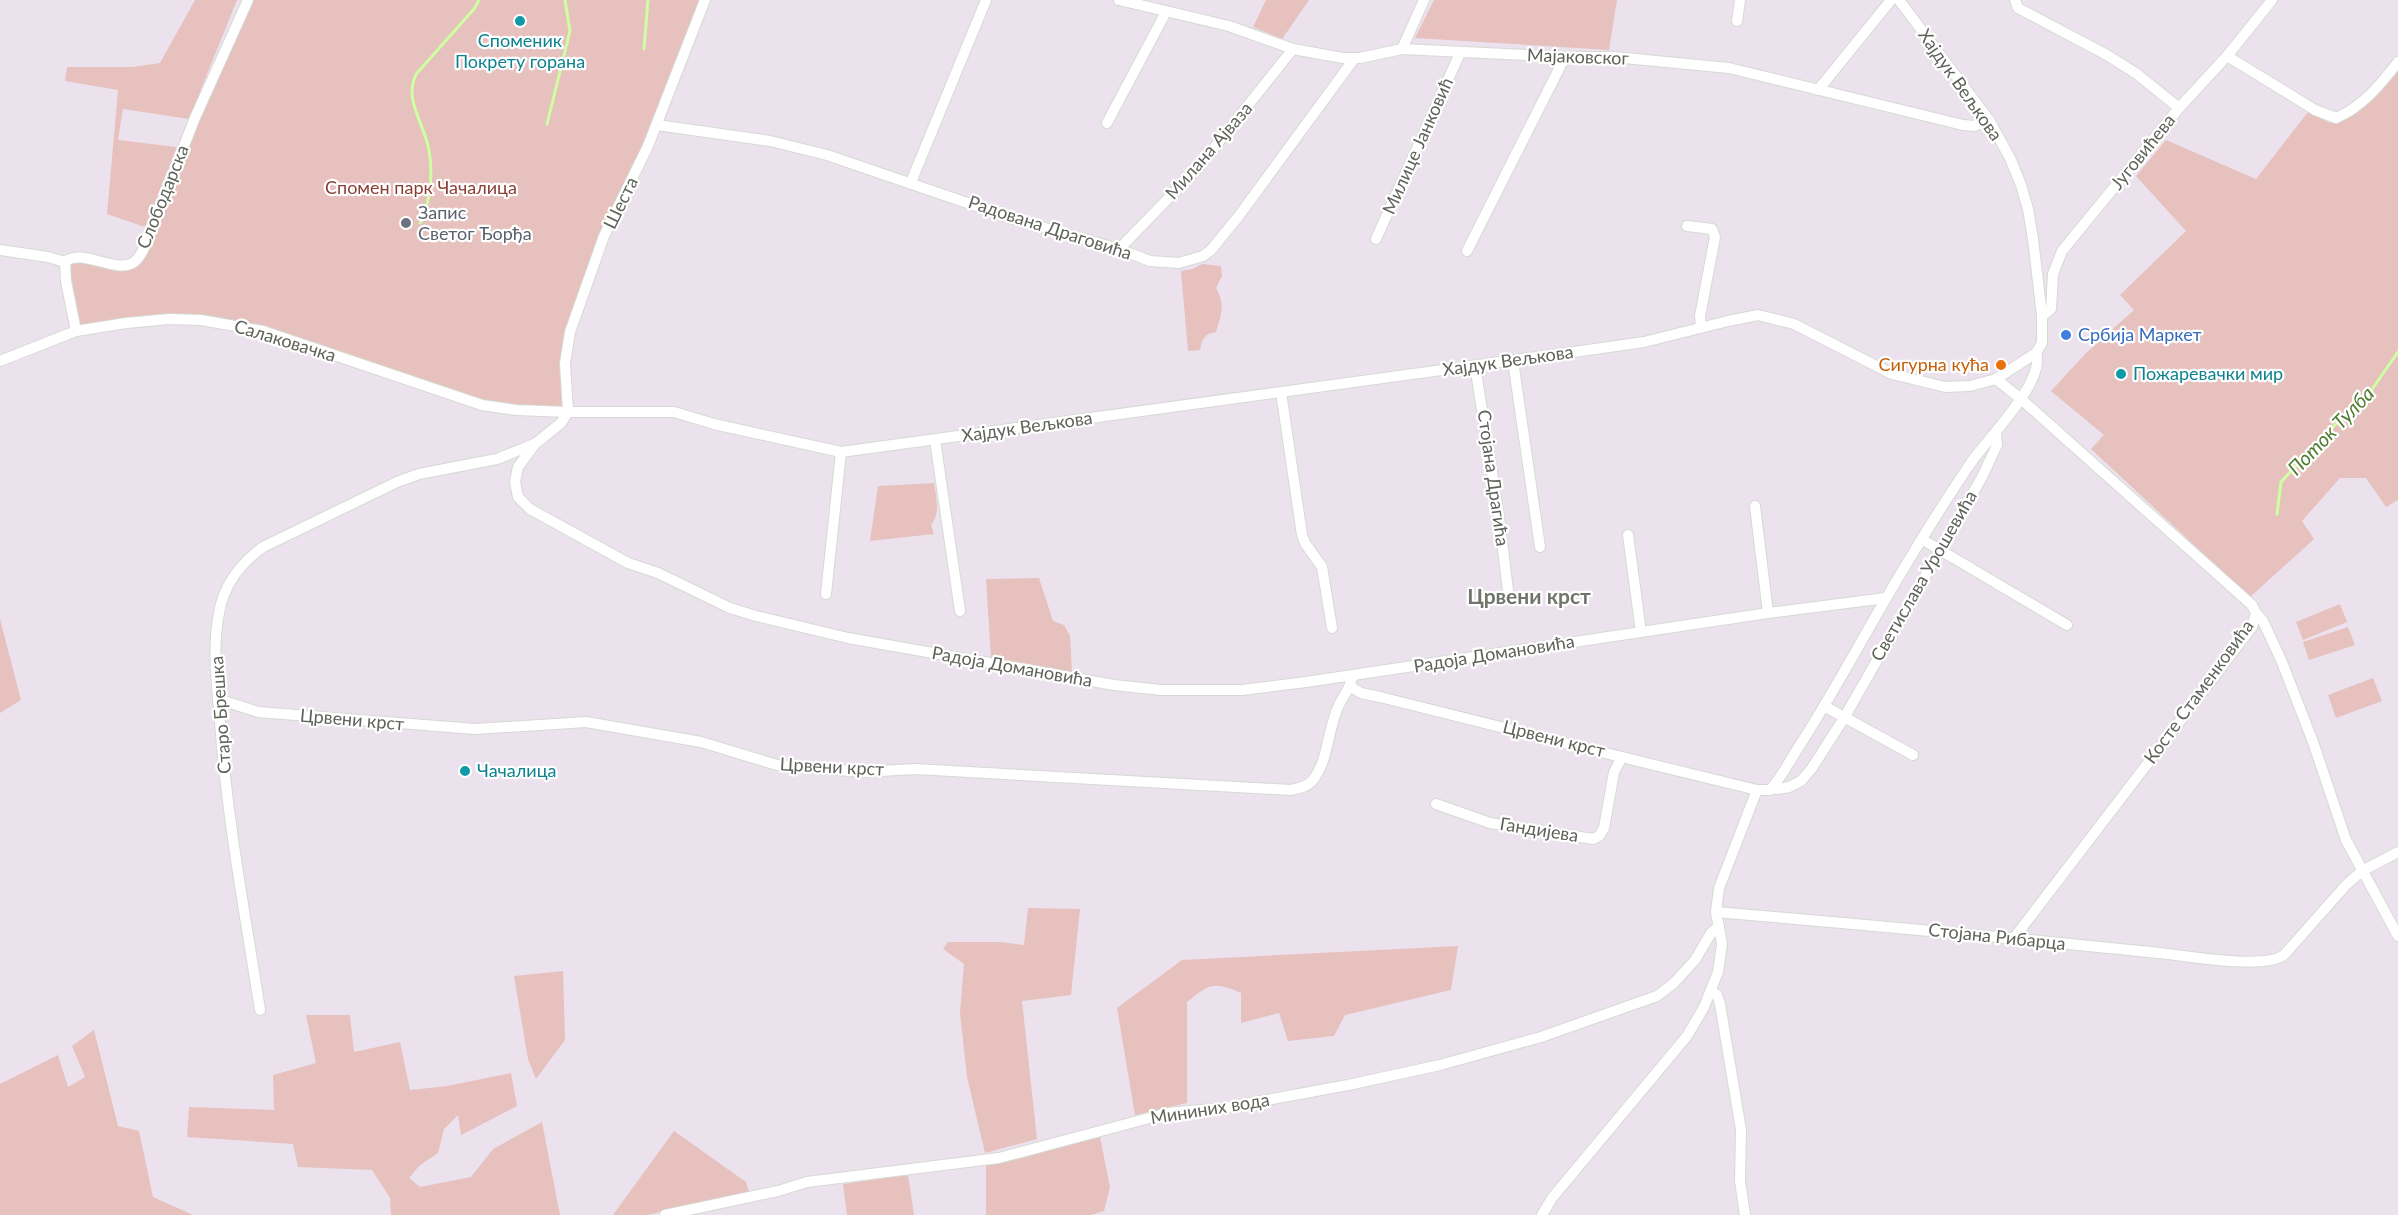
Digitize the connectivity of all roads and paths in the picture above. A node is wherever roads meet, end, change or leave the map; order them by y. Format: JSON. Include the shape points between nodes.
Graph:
{"nodes":[{"id":1,"x":248,"y":0,"type":"edge"},
{"id":2,"x":705,"y":0,"type":"edge"},
{"id":3,"x":986,"y":0,"type":"edge"},
{"id":4,"x":1119,"y":0,"type":"edge"},
{"id":5,"x":1424,"y":0,"type":"edge"},
{"id":6,"x":1740,"y":0,"type":"edge"},
{"id":7,"x":1891,"y":0,"type":"edge"},
{"id":8,"x":1899,"y":0,"type":"edge"},
{"id":9,"x":2272,"y":0,"type":"edge"},
{"id":10,"x":2015,"y":3,"type":"edge"},
{"id":11,"x":1166,"y":12,"type":"junction"},
{"id":12,"x":1737,"y":21,"type":"dead end"},
{"id":13,"x":1293,"y":49,"type":"junction"},
{"id":14,"x":1401,"y":49,"type":"junction"},
{"id":15,"x":1460,"y":52,"type":"junction"},
{"id":16,"x":2227,"y":56,"type":"junction"},
{"id":17,"x":1565,"y":57,"type":"junction"},
{"id":18,"x":1354,"y":59,"type":"junction"},
{"id":19,"x":2398,"y":62,"type":"edge"},
{"id":20,"x":1818,"y":90,"type":"junction"},
{"id":21,"x":2179,"y":108,"type":"junction"},
{"id":22,"x":1989,"y":120,"type":"junction"},
{"id":23,"x":1107,"y":123,"type":"dead end"},
{"id":24,"x":657,"y":124,"type":"junction"},
{"id":25,"x":911,"y":182,"type":"junction"},
{"id":26,"x":1687,"y":226,"type":"dead end"},
{"id":27,"x":1376,"y":239,"type":"dead end"},
{"id":28,"x":1119,"y":249,"type":"junction"},
{"id":29,"x":0,"y":250,"type":"edge"},
{"id":30,"x":1467,"y":251,"type":"dead end"},
{"id":31,"x":65,"y":262,"type":"junction"},
{"id":32,"x":2042,"y":316,"type":"junction"},
{"id":33,"x":1701,"y":328,"type":"junction"},
{"id":34,"x":76,"y":331,"type":"junction"},
{"id":35,"x":2037,"y":353,"type":"junction"},
{"id":36,"x":0,"y":361,"type":"edge"},
{"id":37,"x":1513,"y":361,"type":"junction"},
{"id":38,"x":1475,"y":366,"type":"junction"},
{"id":39,"x":1996,"y":380,"type":"junction"},
{"id":40,"x":1281,"y":392,"type":"junction"},
{"id":41,"x":2021,"y":399,"type":"junction"},
{"id":42,"x":568,"y":412,"type":"junction"},
{"id":43,"x":1996,"y":433,"type":"junction"},
{"id":44,"x":935,"y":440,"type":"junction"},
{"id":45,"x":535,"y":444,"type":"junction"},
{"id":46,"x":841,"y":452,"type":"junction"},
{"id":47,"x":1755,"y":506,"type":"dead end"},
{"id":48,"x":1628,"y":535,"type":"dead end"},
{"id":49,"x":1923,"y":540,"type":"junction"},
{"id":50,"x":1540,"y":547,"type":"dead end"},
{"id":51,"x":1939,"y":550,"type":"junction"},
{"id":52,"x":1508,"y":591,"type":"dead end"},
{"id":53,"x":826,"y":594,"type":"dead end"},
{"id":54,"x":1886,"y":598,"type":"junction"},
{"id":55,"x":960,"y":611,"type":"dead end"},
{"id":56,"x":1768,"y":613,"type":"junction"},
{"id":57,"x":2256,"y":613,"type":"junction"},
{"id":58,"x":2067,"y":625,"type":"dead end"},
{"id":59,"x":1332,"y":628,"type":"dead end"},
{"id":60,"x":1641,"y":632,"type":"junction"},
{"id":61,"x":1352,"y":681,"type":"junction"},
{"id":62,"x":218,"y":699,"type":"junction"},
{"id":63,"x":1824,"y":706,"type":"junction"},
{"id":64,"x":1844,"y":718,"type":"junction"},
{"id":65,"x":1913,"y":755,"type":"dead end"},
{"id":66,"x":1622,"y":757,"type":"junction"},
{"id":67,"x":1772,"y":788,"type":"junction"},
{"id":68,"x":1757,"y":790,"type":"junction"},
{"id":69,"x":1436,"y":804,"type":"dead end"},
{"id":70,"x":2398,"y":852,"type":"edge"},
{"id":71,"x":2362,"y":872,"type":"junction"},
{"id":72,"x":1716,"y":912,"type":"junction"},
{"id":73,"x":1719,"y":926,"type":"junction"},
{"id":74,"x":2398,"y":936,"type":"edge"},
{"id":75,"x":2014,"y":938,"type":"junction"},
{"id":76,"x":1711,"y":990,"type":"junction"},
{"id":77,"x":260,"y":1010,"type":"dead end"},
{"id":78,"x":665,"y":1215,"type":"edge"},
{"id":79,"x":1542,"y":1215,"type":"edge"},
{"id":80,"x":1744,"y":1215,"type":"edge"}],
"edges":[{"from":1,"to":31,"type":"street","name":"Слободарска","via":[[137,261],[127,266],[75,258]]},
{"from":2,"to":24,"type":"street","name":"Шеста"},
{"from":3,"to":25,"type":"street"},
{"from":4,"to":11,"type":"street","name":"Мајаковског"},
{"from":5,"to":14,"type":"street"},
{"from":6,"to":12,"type":"street"},
{"from":7,"to":20,"type":"street"},
{"from":8,"to":22,"type":"street","name":"Хајдук Вељкова"},
{"from":9,"to":16,"type":"street","name":"Југовићева"},
{"from":10,"to":21,"type":"street","via":[[2137,74]]},
{"from":11,"to":13,"type":"street","name":"Мајаковског","via":[[1228,26]]},
{"from":11,"to":23,"type":"street"},
{"from":13,"to":18,"type":"street","name":"Мајаковског"},
{"from":13,"to":28,"type":"street","name":"Милана Ајваза","via":[[1198,168]]},
{"from":14,"to":15,"type":"street","name":"Мајаковског"},
{"from":14,"to":18,"type":"street","name":"Мајаковског"},
{"from":15,"to":17,"type":"street","name":"Мајаковског"},
{"from":15,"to":27,"type":"street","name":"Милице Јанковић"},
{"from":16,"to":19,"type":"street","via":[[2315,110],[2336,118],[2372,93]]},
{"from":16,"to":21,"type":"street","name":"Југовићева"},
{"from":17,"to":20,"type":"street","name":"Мајаковског","via":[[1614,57],[1729,68]]},
{"from":17,"to":30,"type":"street"},
{"from":18,"to":28,"type":"street","name":"Радована Драговића","via":[[1211,250],[1203,256],[1169,264]]},
{"from":20,"to":22,"type":"street","name":"Мајаковског","via":[[1963,125],[1974,126]]},
{"from":21,"to":32,"type":"street","name":"Југовићева","via":[[2062,251],[2053,274],[2051,309]]},
{"from":22,"to":32,"type":"street","name":"Хајдук Вељкова","via":[[2010,158],[2028,209]]},
{"from":24,"to":25,"type":"street","name":"Радована Драговића","via":[[770,141]]},
{"from":24,"to":42,"type":"street","name":"Шеста","via":[[604,236],[570,332],[565,363]]},
{"from":25,"to":28,"type":"street","name":"Радована Драговића","via":[[1017,220]]},
{"from":26,"to":33,"type":"street","via":[[1712,229],[1715,237]]},
{"from":29,"to":31,"type":"street","name":"Слободарска"},
{"from":31,"to":34,"type":"street"},
{"from":32,"to":35,"type":"street","name":"Хајдук Вељкова","via":[[2042,343]]},
{"from":33,"to":37,"type":"street","name":"Хајдук Вељкова","via":[[1644,342]]},
{"from":33,"to":39,"type":"street","name":"Хајдук Вељкова","via":[[1758,315],[1794,324],[1892,374],[1945,387]]},
{"from":34,"to":36,"type":"street","name":"Салаковачка"},
{"from":34,"to":42,"type":"street","name":"Салаковачка","via":[[169,319],[231,324],[482,405]]},
{"from":35,"to":39,"type":"street","name":"Хајдук Вељкова"},
{"from":35,"to":41,"type":"street","name":"Светислава Урошевића","via":[[2037,365]]},
{"from":37,"to":38,"type":"street","name":"Хајдук Вељкова"},
{"from":37,"to":50,"type":"street"},
{"from":38,"to":40,"type":"street","name":"Хајдук Вељкова"},
{"from":38,"to":52,"type":"street","name":"Стојана Драгића"},
{"from":39,"to":41,"type":"street","name":"Косте Стаменковића"},
{"from":40,"to":44,"type":"street","name":"Хајдук Вељкова"},
{"from":40,"to":59,"type":"street","via":[[1302,535],[1322,567]]},
{"from":41,"to":43,"type":"street","name":"Светислава Урошевића"},
{"from":41,"to":57,"type":"street","name":"Косте Стаменковића","via":[[2252,605]]},
{"from":42,"to":45,"type":"street","name":"Радоја Домановића","via":[[561,423]]},
{"from":42,"to":46,"type":"street","name":"Хајдук Вељкова","via":[[674,412]]},
{"from":43,"to":49,"type":"street","name":"Светислава Урошевића","via":[[1973,459]]},
{"from":43,"to":51,"type":"street","name":"Светислава Урошевића","via":[[1994,454]]},
{"from":44,"to":46,"type":"street","name":"Хајдук Вељкова"},
{"from":44,"to":55,"type":"street"},
{"from":45,"to":61,"type":"street","name":"Радоја Домановића","via":[[518,467],[515,482],[518,497],[530,509],[628,563],[756,616],[848,638],[1114,686],[1242,690]]},
{"from":45,"to":62,"type":"street","name":"Старо Брешка","via":[[497,459],[397,482],[248,558],[230,582],[219,612]]},
{"from":46,"to":53,"type":"street"},
{"from":47,"to":56,"type":"street"},
{"from":48,"to":60,"type":"street"},
{"from":49,"to":51,"type":"street"},
{"from":49,"to":54,"type":"street","name":"Светислава Урошевића"},
{"from":51,"to":58,"type":"street"},
{"from":51,"to":64,"type":"street","name":"Светислава Урошевића"},
{"from":54,"to":56,"type":"street","name":"Радоја Домановића"},
{"from":54,"to":63,"type":"street","name":"Светислава Урошевића"},
{"from":56,"to":60,"type":"street","name":"Радоја Домановића"},
{"from":57,"to":71,"type":"street","via":[[2282,662],[2346,840]]},
{"from":57,"to":75,"type":"street","name":"Косте Стаменковића","via":[[2252,627]]},
{"from":60,"to":61,"type":"street","name":"Радоја Домановића"},
{"from":61,"to":62,"type":"street","name":"Црвени крст","via":[[1338,707],[1316,776],[1306,786],[1291,790],[915,769],[863,772],[804,768],[777,765],[701,742],[586,722],[475,729],[258,712]]},
{"from":61,"to":66,"type":"street","name":"Црвени крст","via":[[1361,693]]},
{"from":62,"to":77,"type":"street","name":"Старо Брешка","via":[[228,806]]},
{"from":63,"to":64,"type":"street"},
{"from":63,"to":67,"type":"street","name":"Светислава Урошевића"},
{"from":64,"to":65,"type":"street"},
{"from":64,"to":67,"type":"street","name":"Светислава Урошевића","via":[[1801,781],[1789,787]]},
{"from":66,"to":68,"type":"street","name":"Црвени крст"},
{"from":66,"to":69,"type":"street","name":"Гандијева","via":[[1614,772],[1604,828],[1593,839],[1490,823]]},
{"from":67,"to":68,"type":"street","name":"Светислава Урошевића"},
{"from":68,"to":72,"type":"street","via":[[1726,867]]},
{"from":70,"to":71,"type":"street"},
{"from":71,"to":74,"type":"street"},
{"from":71,"to":75,"type":"street","name":"Стојана Рибарца","via":[[2277,960],[2224,960]]},
{"from":72,"to":73,"type":"street"},
{"from":72,"to":75,"type":"street","name":"Стојана Рибарца"},
{"from":73,"to":76,"type":"street","via":[[1722,944]]},
{"from":73,"to":78,"type":"street","name":"Мининих вода","via":[[1695,960],[1657,996],[1474,1056],[1348,1085],[1223,1108],[1168,1113],[999,1158],[807,1182]]},
{"from":76,"to":79,"type":"street","via":[[1687,1035]]},
{"from":76,"to":80,"type":"street","via":[[1720,1004],[1733,1075],[1741,1130]]}]}
